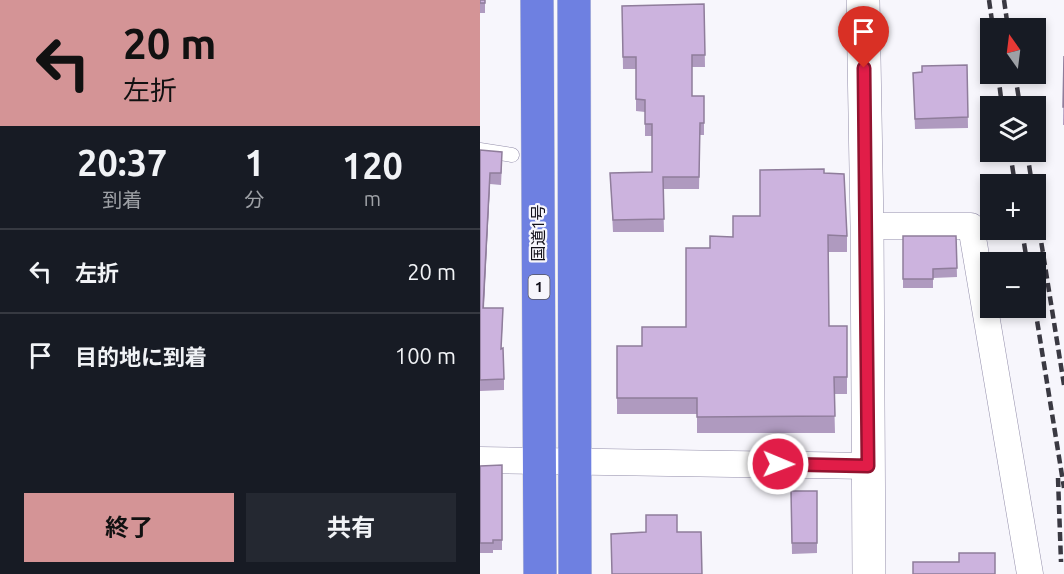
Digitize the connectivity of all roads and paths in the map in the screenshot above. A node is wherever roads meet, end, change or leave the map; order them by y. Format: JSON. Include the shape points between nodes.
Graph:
{"nodes":[{"id":1,"x":537,"y":0,"type":"edge"},
{"id":2,"x":574,"y":0,"type":"edge"},
{"id":3,"x":863,"y":0,"type":"edge"},
{"id":4,"x":480,"y":150,"type":"edge"},
{"id":5,"x":512,"y":155,"type":"dead end"},
{"id":6,"x":867,"y":226,"type":"junction"},
{"id":7,"x":480,"y":460,"type":"edge"},
{"id":8,"x":575,"y":461,"type":"junction"},
{"id":9,"x":540,"y":462,"type":"junction"},
{"id":10,"x":868,"y":466,"type":"junction"},
{"id":11,"x":540,"y":574,"type":"edge"},
{"id":12,"x":575,"y":574,"type":"edge"},
{"id":13,"x":868,"y":574,"type":"edge"},
{"id":14,"x":1030,"y":574,"type":"edge"}],
"edges":[{"from":1,"to":9,"type":"highway","name":"国道1号","number":"1"},
{"from":2,"to":8,"type":"highway"},
{"from":3,"to":6,"type":"street"},
{"from":4,"to":5,"type":"lane"},
{"from":6,"to":10,"type":"street"},
{"from":6,"to":14,"type":"street","via":[[971,226]]},
{"from":7,"to":9,"type":"street"},
{"from":8,"to":9,"type":"street"},
{"from":8,"to":10,"type":"street"},
{"from":8,"to":12,"type":"highway"},
{"from":9,"to":11,"type":"highway","name":"国道1号","number":"1"},
{"from":10,"to":13,"type":"street"}]}
